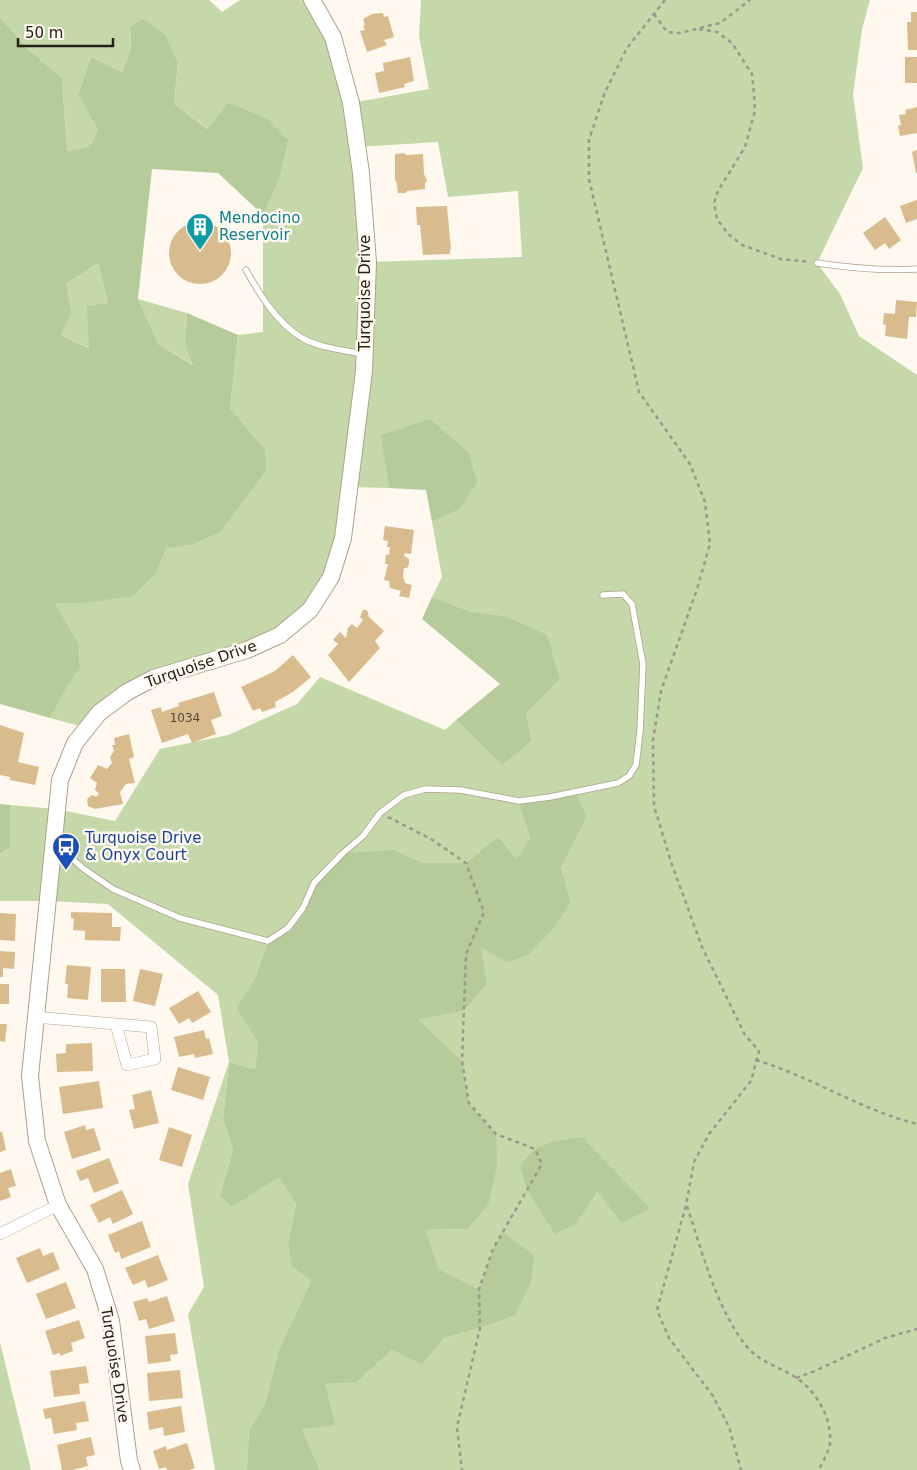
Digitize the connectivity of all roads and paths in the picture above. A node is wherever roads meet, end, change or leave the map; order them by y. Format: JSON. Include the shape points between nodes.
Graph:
{"nodes":[{"id":1,"x":312,"y":0,"type":"edge"},
{"id":2,"x":665,"y":0,"type":"edge"},
{"id":3,"x":750,"y":0,"type":"edge"},
{"id":4,"x":654,"y":14,"type":"junction"},
{"id":5,"x":699,"y":29,"type":"junction"},
{"id":6,"x":817,"y":263,"type":"joint"},
{"id":7,"x":917,"y":269,"type":"edge"},
{"id":8,"x":246,"y":270,"type":"dead end"},
{"id":9,"x":365,"y":355,"type":"junction"},
{"id":10,"x":603,"y":595,"type":"dead end"},
{"id":11,"x":380,"y":813,"type":"junction"},
{"id":12,"x":53,"y":842,"type":"junction"},
{"id":13,"x":34,"y":1017,"type":"junction"},
{"id":14,"x":116,"y":1024,"type":"dead end"},
{"id":15,"x":756,"y":1060,"type":"junction"},
{"id":16,"x":917,"y":1124,"type":"edge"},
{"id":17,"x":58,"y":1205,"type":"junction"},
{"id":18,"x":686,"y":1205,"type":"junction"},
{"id":19,"x":0,"y":1234,"type":"edge"},
{"id":20,"x":917,"y":1329,"type":"edge"},
{"id":21,"x":796,"y":1378,"type":"junction"},
{"id":22,"x":132,"y":1470,"type":"edge"},
{"id":23,"x":462,"y":1470,"type":"edge"},
{"id":24,"x":741,"y":1470,"type":"edge"},
{"id":25,"x":819,"y":1470,"type":"edge"}],
"edges":[{"from":1,"to":9,"type":"street","name":"Turquoise Drive","via":[[333,37],[351,103],[361,173],[368,262]]},
{"from":2,"to":4,"type":"path"},
{"from":3,"to":5,"type":"path","via":[[720,23]]},
{"from":4,"to":5,"type":"path","via":[[667,32]]},
{"from":4,"to":15,"type":"path","via":[[627,48],[605,92],[589,140],[589,179],[639,392],[690,464],[705,502],[710,544],[661,691],[653,740],[654,806],[702,947],[745,1034],[758,1051]]},
{"from":5,"to":6,"type":"path","via":[[717,32],[732,43],[752,74],[754,94],[755,111],[745,147],[714,203],[717,219],[742,245],[781,259]]},
{"from":6,"to":7,"type":"lane","via":[[860,269]]},
{"from":8,"to":9,"type":"lane","via":[[285,325],[303,339]]},
{"from":9,"to":12,"type":"street","name":"Turquoise Drive","via":[[343,538],[331,576],[310,610],[280,635],[247,650],[154,678],[127,692],[99,713],[75,743],[60,780]]},
{"from":10,"to":11,"type":"lane","via":[[623,594],[632,604],[643,664],[639,739],[636,764],[630,776],[618,783],[519,801],[460,790],[425,789],[404,795]]},
{"from":11,"to":12,"type":"lane","via":[[363,836],[314,883],[303,908],[288,928],[268,941],[180,918],[113,889]]},
{"from":11,"to":23,"type":"path","via":[[431,839],[466,863],[484,912],[466,954],[462,1061],[468,1103],[496,1134],[535,1149],[542,1164],[493,1249],[479,1289],[480,1328],[457,1427]]},
{"from":12,"to":13,"type":"street","name":"Turquoise Drive"},
{"from":13,"to":14,"type":"street"},
{"from":13,"to":17,"type":"street","name":"Turquoise Drive","via":[[30,1076],[37,1141]]},
{"from":15,"to":16,"type":"path","via":[[783,1068],[894,1118]]},
{"from":15,"to":18,"type":"path","via":[[751,1081],[709,1134],[694,1162]]},
{"from":17,"to":19,"type":"street"},
{"from":17,"to":22,"type":"street","name":"Turquoise Drive","via":[[95,1269],[110,1321]]},
{"from":18,"to":21,"type":"path","via":[[723,1309],[742,1341],[762,1361]]},
{"from":18,"to":24,"type":"path","via":[[657,1310],[669,1338],[713,1396],[729,1427]]},
{"from":20,"to":21,"type":"path","via":[[885,1338]]},
{"from":21,"to":25,"type":"path","via":[[814,1393],[828,1420],[830,1443]]}]}
